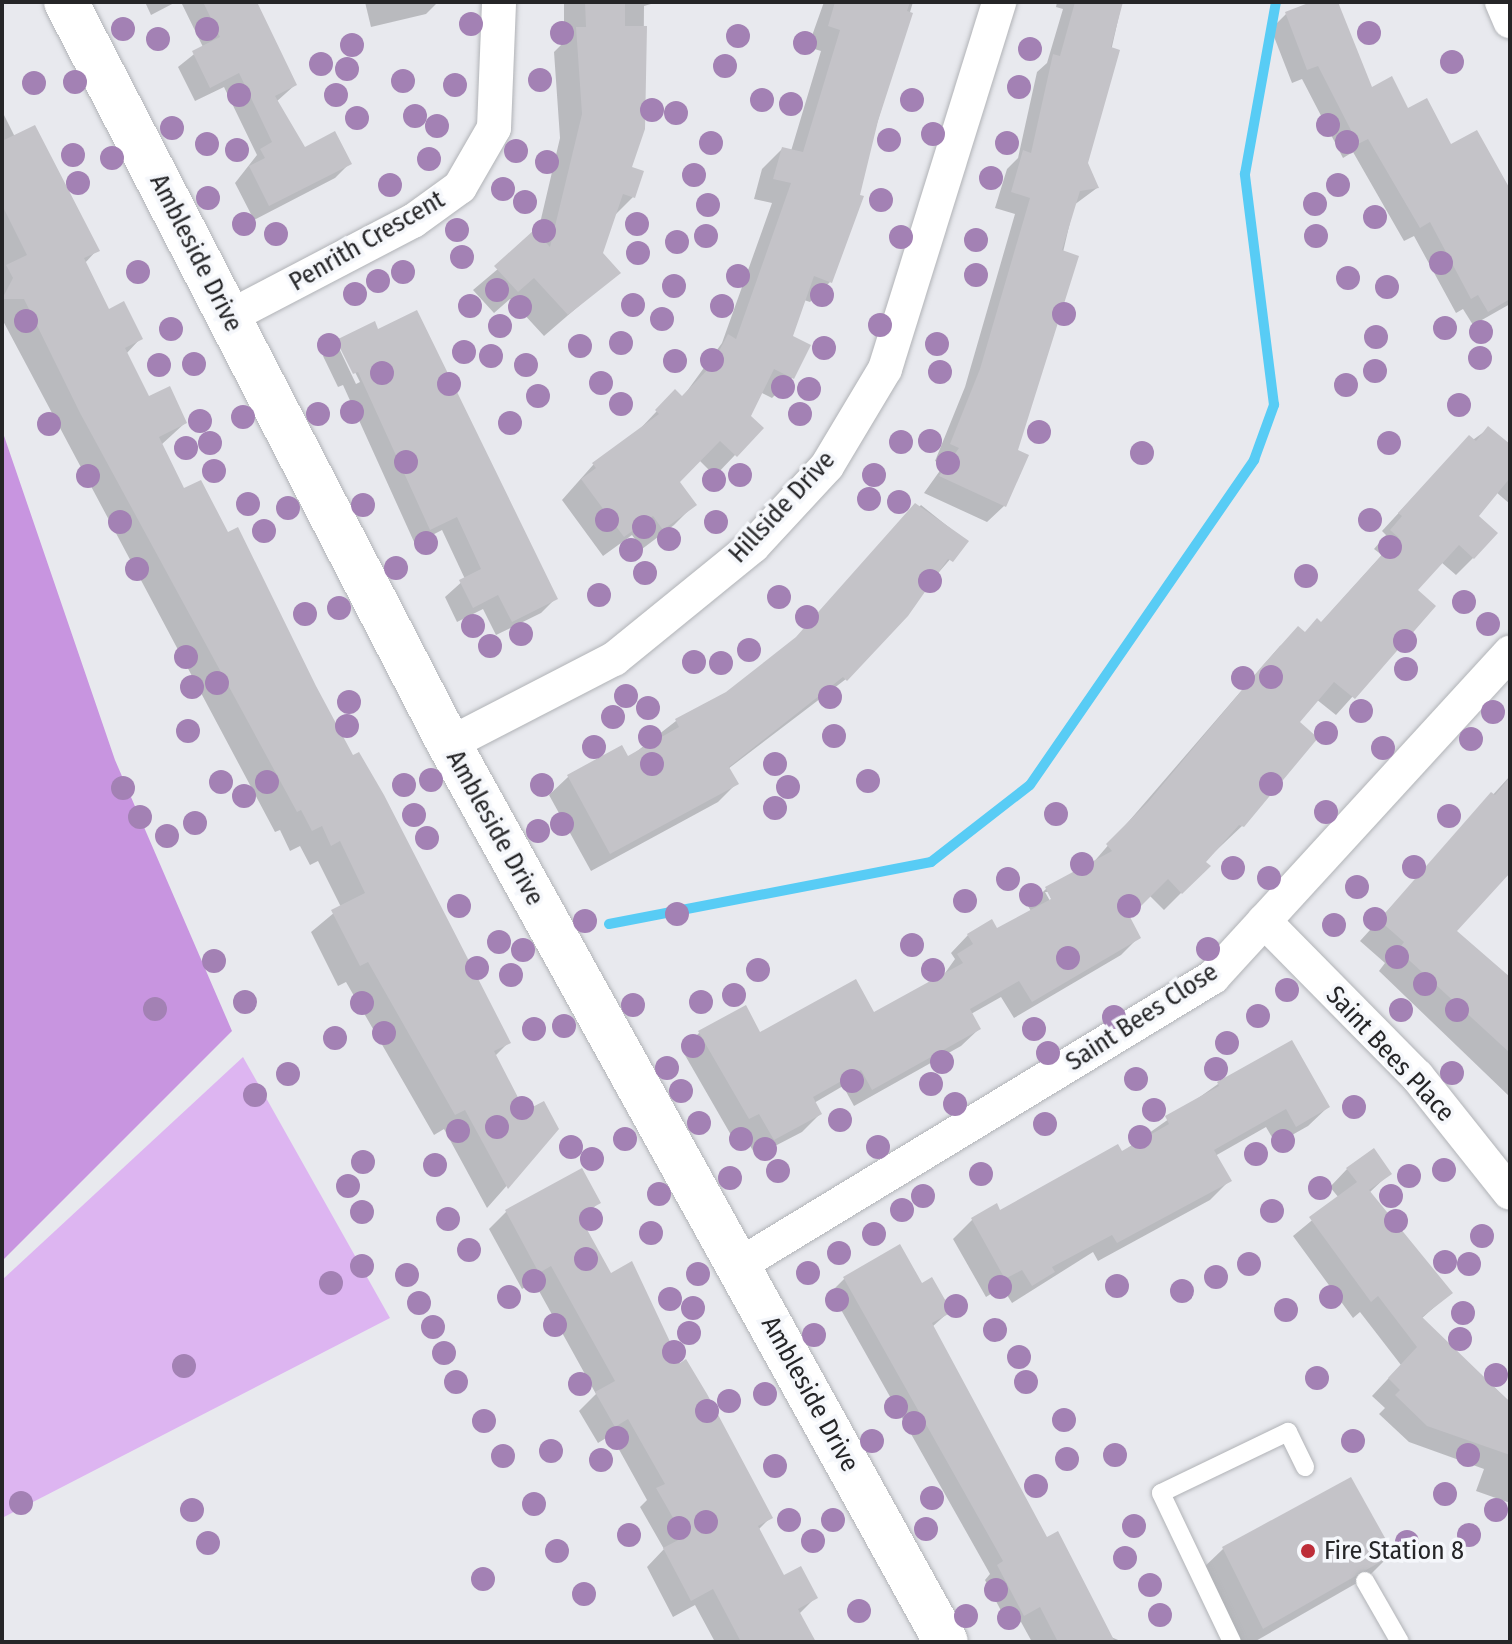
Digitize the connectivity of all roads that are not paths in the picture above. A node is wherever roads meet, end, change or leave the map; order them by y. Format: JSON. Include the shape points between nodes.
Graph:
{"nodes":[{"id":1,"x":66,"y":2,"type":"edge"},
{"id":2,"x":499,"y":2,"type":"edge"},
{"id":3,"x":999,"y":2,"type":"edge"},
{"id":4,"x":1502,"y":2,"type":"edge"},
{"id":5,"x":1510,"y":21,"type":"edge"},
{"id":6,"x":229,"y":317,"type":"junction"},
{"id":7,"x":1510,"y":653,"type":"edge"},
{"id":8,"x":449,"y":744,"type":"junction"},
{"id":9,"x":1264,"y":921,"type":"junction"},
{"id":10,"x":1510,"y":1193,"type":"edge"},
{"id":11,"x":739,"y":1265,"type":"junction"},
{"id":12,"x":1305,"y":1467,"type":"dead end"},
{"id":13,"x":1365,"y":1581,"type":"dead end"},
{"id":14,"x":946,"y":1642,"type":"edge"},
{"id":15,"x":1232,"y":1642,"type":"edge"},
{"id":16,"x":1400,"y":1642,"type":"edge"}],
"edges":[{"from":1,"to":6,"type":"street","name":"Ambleside Drive"},
{"from":2,"to":6,"type":"street","name":"Penrith Crescent","via":[[494,128],[460,187],[413,221]]},
{"from":3,"to":8,"type":"street","name":"Hillside Drive","via":[[885,369],[827,466],[753,546],[614,659]]},
{"from":4,"to":5,"type":"street"},
{"from":6,"to":8,"type":"street","name":"Ambleside Drive"},
{"from":7,"to":9,"type":"street","name":"Saint Bees Close"},
{"from":8,"to":11,"type":"street","name":"Ambleside Drive"},
{"from":9,"to":10,"type":"street","name":"Saint Bees Place","via":[[1417,1076]]},
{"from":9,"to":11,"type":"street","name":"Saint Bees Close","via":[[1213,977]]},
{"from":11,"to":14,"type":"street","name":"Ambleside Drive"},
{"from":12,"to":15,"type":"lane","via":[[1288,1432],[1161,1493]]},
{"from":13,"to":16,"type":"lane"}]}
